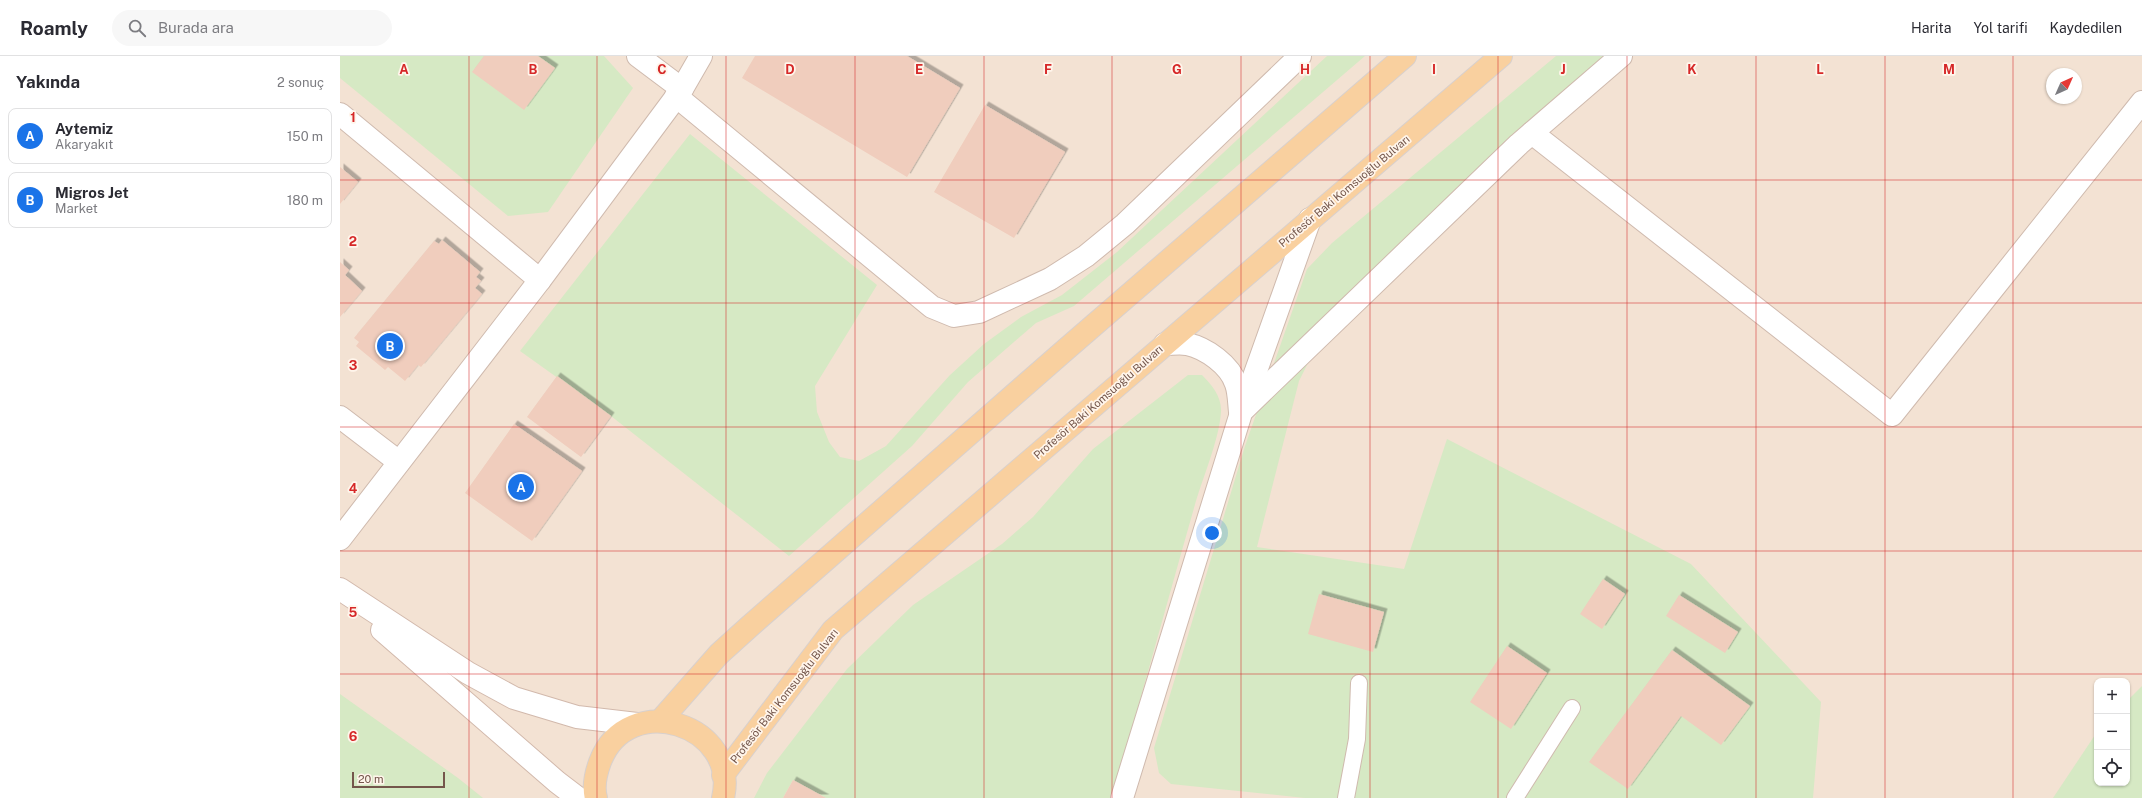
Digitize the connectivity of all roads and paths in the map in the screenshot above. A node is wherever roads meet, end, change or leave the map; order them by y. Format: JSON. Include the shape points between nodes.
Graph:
{"nodes":[{"id":1,"x":638,"y":56,"type":"edge"},
{"id":2,"x":701,"y":56,"type":"edge"},
{"id":3,"x":1300,"y":56,"type":"edge"},
{"id":4,"x":1405,"y":56,"type":"edge"},
{"id":5,"x":1501,"y":56,"type":"edge"},
{"id":6,"x":1621,"y":56,"type":"edge"},
{"id":7,"x":679,"y":92,"type":"junction"},
{"id":8,"x":2142,"y":102,"type":"edge"},
{"id":9,"x":340,"y":114,"type":"edge"},
{"id":10,"x":1532,"y":133,"type":"junction"},
{"id":11,"x":1310,"y":220,"type":"junction"},
{"id":12,"x":540,"y":280,"type":"junction"},
{"id":13,"x":1165,"y":344,"type":"junction"},
{"id":14,"x":1241,"y":413,"type":"junction"},
{"id":15,"x":340,"y":418,"type":"edge"},
{"id":16,"x":399,"y":462,"type":"junction"},
{"id":17,"x":340,"y":539,"type":"edge"},
{"id":18,"x":340,"y":589,"type":"edge"},
{"id":19,"x":340,"y":594,"type":"edge"},
{"id":20,"x":1359,"y":683,"type":"dead end"},
{"id":21,"x":1572,"y":708,"type":"dead end"},
{"id":22,"x":660,"y":721,"type":"junction"},
{"id":23,"x":637,"y":724,"type":"junction"},
{"id":24,"x":723,"y":775,"type":"junction"},
{"id":25,"x":578,"y":798,"type":"edge"},
{"id":26,"x":596,"y":798,"type":"edge"},
{"id":27,"x":723,"y":798,"type":"edge"},
{"id":28,"x":1122,"y":798,"type":"edge"},
{"id":29,"x":1346,"y":798,"type":"edge"},
{"id":30,"x":1514,"y":798,"type":"edge"}],
"edges":[{"from":1,"to":7,"type":"street"},
{"from":2,"to":7,"type":"street"},
{"from":3,"to":7,"type":"street","via":[[1125,224],[1086,256],[1050,279],[1016,296],[979,312],[954,316],[932,307]]},
{"from":4,"to":22,"type":"main road","via":[[750,626],[719,654]]},
{"from":5,"to":11,"type":"main road","name":"Profesör Baki Komsuoğlu Bulvarı"},
{"from":6,"to":10,"type":"street"},
{"from":7,"to":12,"type":"street"},
{"from":8,"to":10,"type":"street","via":[[1892,415]]},
{"from":9,"to":12,"type":"street"},
{"from":10,"to":14,"type":"street"},
{"from":11,"to":13,"type":"main road","name":"Profesör Baki Komsuoğlu Bulvarı"},
{"from":11,"to":14,"type":"street"},
{"from":12,"to":16,"type":"street"},
{"from":13,"to":14,"type":"street","via":[[1195,346],[1220,362],[1236,384]]},
{"from":13,"to":24,"type":"main road","name":"Profesör Baki Komsuoğlu Bulvarı","via":[[833,630]]},
{"from":14,"to":28,"type":"street"},
{"from":15,"to":16,"type":"street"},
{"from":16,"to":17,"type":"street"},
{"from":18,"to":23,"type":"street","via":[[468,673],[514,698],[577,718]]},
{"from":19,"to":25,"type":"street"},
{"from":20,"to":29,"type":"lane","via":[[1357,738]]},
{"from":21,"to":30,"type":"lane"},
{"from":22,"to":23,"type":"main road"},
{"from":22,"to":24,"type":"main road","via":[[682,725],[701,737],[716,754]]},
{"from":23,"to":26,"type":"main road","via":[[618,735],[604,752],[596,773]]},
{"from":24,"to":27,"type":"main road"}]}
